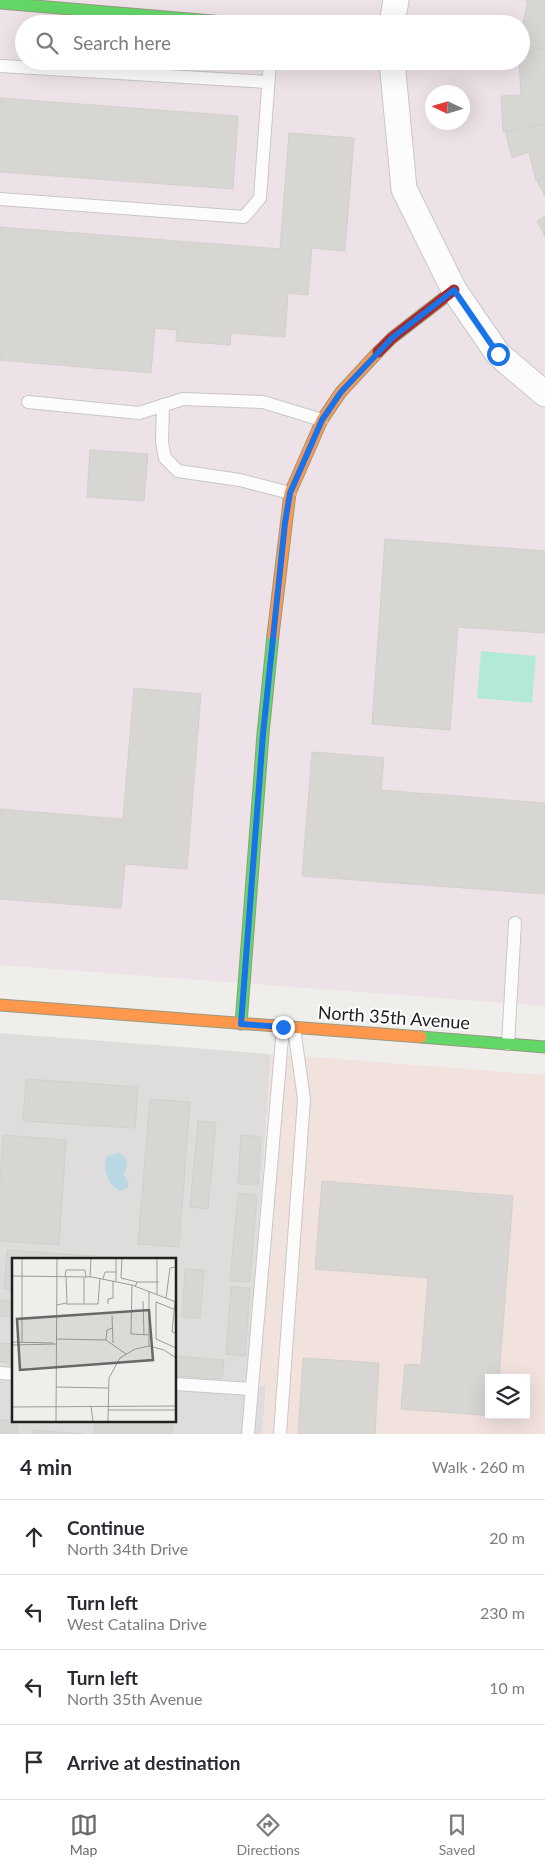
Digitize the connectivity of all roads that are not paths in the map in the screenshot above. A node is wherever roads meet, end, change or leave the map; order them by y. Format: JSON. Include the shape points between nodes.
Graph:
{"nodes":[{"id":1,"x":396,"y":0,"type":"edge"},
{"id":2,"x":0,"y":3,"type":"edge"},
{"id":3,"x":78,"y":5,"type":"edge"},
{"id":4,"x":167,"y":15,"type":"edge"},
{"id":5,"x":394,"y":15,"type":"edge"},
{"id":6,"x":0,"y":66,"type":"edge"},
{"id":7,"x":15,"y":67,"type":"edge"},
{"id":8,"x":67,"y":70,"type":"edge"},
{"id":9,"x":269,"y":70,"type":"edge"},
{"id":10,"x":393,"y":70,"type":"edge"},
{"id":11,"x":268,"y":82,"type":"junction"},
{"id":12,"x":0,"y":199,"type":"edge"},
{"id":13,"x":454,"y":290,"type":"junction"},
{"id":14,"x":545,"y":394,"type":"edge"},
{"id":15,"x":28,"y":402,"type":"dead end"},
{"id":16,"x":163,"y":405,"type":"junction"},
{"id":17,"x":322,"y":420,"type":"junction"},
{"id":18,"x":290,"y":493,"type":"junction"},
{"id":19,"x":515,"y":924,"type":"dead end"},
{"id":20,"x":0,"y":1005,"type":"edge"},
{"id":21,"x":241,"y":1024,"type":"junction"},
{"id":22,"x":288,"y":1027,"type":"junction"},
{"id":23,"x":508,"y":1044,"type":"junction"},
{"id":24,"x":545,"y":1047,"type":"edge"},
{"id":25,"x":176,"y":1384,"type":"edge"},
{"id":26,"x":251,"y":1389,"type":"junction"},
{"id":27,"x":248,"y":1434,"type":"edge"},
{"id":28,"x":280,"y":1434,"type":"edge"}],
"edges":[{"from":1,"to":5,"type":"street"},
{"from":2,"to":3,"type":"street"},
{"from":3,"to":4,"type":"street"},
{"from":6,"to":7,"type":"lane"},
{"from":8,"to":11,"type":"lane"},
{"from":9,"to":11,"type":"lane"},
{"from":10,"to":13,"type":"street","via":[[404,189]]},
{"from":11,"to":12,"type":"lane","via":[[260,198],[244,217]]},
{"from":13,"to":14,"type":"street","via":[[498,354]]},
{"from":13,"to":17,"type":"street","via":[[392,338],[341,392]]},
{"from":15,"to":16,"type":"lane","via":[[139,413]]},
{"from":16,"to":17,"type":"lane","via":[[183,399],[263,402]]},
{"from":16,"to":18,"type":"lane","via":[[165,458],[178,471],[240,480]]},
{"from":17,"to":18,"type":"street"},
{"from":18,"to":21,"type":"street","via":[[263,734]]},
{"from":19,"to":23,"type":"lane"},
{"from":20,"to":21,"type":"street","name":"North 35th Avenue"},
{"from":21,"to":22,"type":"street","name":"North 35th Avenue"},
{"from":22,"to":23,"type":"street","name":"North 35th Avenue"},
{"from":22,"to":26,"type":"lane"},
{"from":22,"to":28,"type":"lane","via":[[304,1099]]},
{"from":23,"to":24,"type":"street","name":"North 35th Avenue"},
{"from":25,"to":26,"type":"lane"},
{"from":26,"to":27,"type":"lane"}]}
